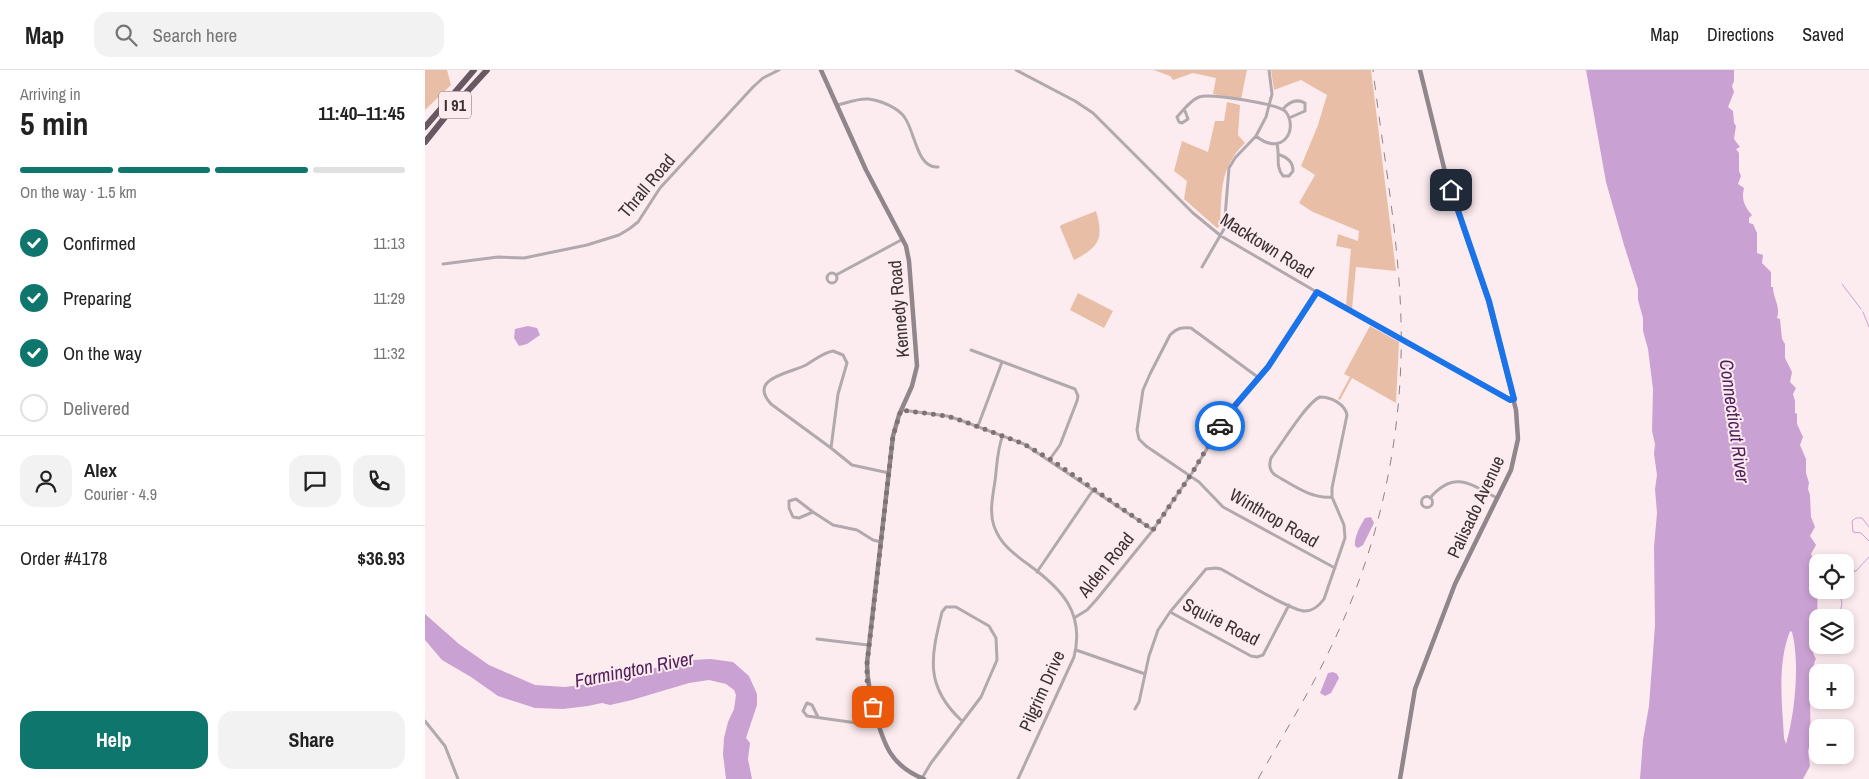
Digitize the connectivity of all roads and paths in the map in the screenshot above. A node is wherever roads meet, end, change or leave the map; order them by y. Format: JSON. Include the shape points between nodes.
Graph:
{"nodes":[{"id":1,"x":474,"y":70,"type":"edge"},
{"id":2,"x":487,"y":70,"type":"edge"},
{"id":3,"x":779,"y":70,"type":"edge"},
{"id":4,"x":821,"y":70,"type":"edge"},
{"id":5,"x":1016,"y":70,"type":"edge"},
{"id":6,"x":1269,"y":70,"type":"edge"},
{"id":7,"x":1420,"y":70,"type":"edge"},
{"id":8,"x":837,"y":105,"type":"junction"},
{"id":9,"x":1270,"y":106,"type":"junction"},
{"id":10,"x":1283,"y":109,"type":"junction"},
{"id":11,"x":1185,"y":111,"type":"dead end"},
{"id":12,"x":1289,"y":118,"type":"junction"},
{"id":13,"x":425,"y":127,"type":"edge"},
{"id":14,"x":1256,"y":136,"type":"junction"},
{"id":15,"x":425,"y":142,"type":"edge"},
{"id":16,"x":1277,"y":144,"type":"junction"},
{"id":17,"x":1280,"y":155,"type":"junction"},
{"id":18,"x":938,"y":167,"type":"dead end"},
{"id":19,"x":1221,"y":236,"type":"junction"},
{"id":20,"x":903,"y":240,"type":"junction"},
{"id":21,"x":443,"y":264,"type":"dead end"},
{"id":22,"x":1202,"y":268,"type":"dead end"},
{"id":23,"x":836,"y":275,"type":"dead end"},
{"id":24,"x":1317,"y":292,"type":"junction"},
{"id":25,"x":971,"y":350,"type":"dead end"},
{"id":26,"x":1002,"y":362,"type":"junction"},
{"id":27,"x":1259,"y":378,"type":"junction"},
{"id":28,"x":1514,"y":399,"type":"junction"},
{"id":29,"x":901,"y":410,"type":"junction"},
{"id":30,"x":978,"y":426,"type":"junction"},
{"id":31,"x":1003,"y":435,"type":"junction"},
{"id":32,"x":831,"y":448,"type":"junction"},
{"id":33,"x":1050,"y":459,"type":"junction"},
{"id":34,"x":889,"y":473,"type":"junction"},
{"id":35,"x":1189,"y":476,"type":"junction"},
{"id":36,"x":1093,"y":490,"type":"junction"},
{"id":37,"x":1332,"y":496,"type":"junction"},
{"id":38,"x":1430,"y":498,"type":"dead end"},
{"id":39,"x":1497,"y":498,"type":"junction"},
{"id":40,"x":813,"y":512,"type":"junction"},
{"id":41,"x":1153,"y":530,"type":"junction"},
{"id":42,"x":881,"y":542,"type":"junction"},
{"id":43,"x":1335,"y":568,"type":"junction"},
{"id":44,"x":1037,"y":572,"type":"junction"},
{"id":45,"x":1289,"y":605,"type":"junction"},
{"id":46,"x":1170,"y":612,"type":"junction"},
{"id":47,"x":1074,"y":618,"type":"junction"},
{"id":48,"x":817,"y":639,"type":"dead end"},
{"id":49,"x":868,"y":645,"type":"junction"},
{"id":50,"x":1076,"y":650,"type":"junction"},
{"id":51,"x":1145,"y":674,"type":"junction"},
{"id":52,"x":1135,"y":709,"type":"dead end"},
{"id":53,"x":818,"y":716,"type":"junction"},
{"id":54,"x":425,"y":721,"type":"edge"},
{"id":55,"x":962,"y":721,"type":"junction"},
{"id":56,"x":879,"y":726,"type":"junction"},
{"id":57,"x":458,"y":779,"type":"edge"},
{"id":58,"x":923,"y":779,"type":"edge"},
{"id":59,"x":1017,"y":779,"type":"edge"},
{"id":60,"x":1400,"y":779,"type":"edge"}],
"edges":[{"from":1,"to":13,"type":"highway","number":"I 91"},
{"from":2,"to":15,"type":"highway","number":"I 91"},
{"from":3,"to":21,"type":"street","name":"Thrall Road","via":[[753,87],[660,188],[638,222],[619,235],[525,258],[498,257]]},
{"from":4,"to":8,"type":"street","name":"Kennedy Road"},
{"from":5,"to":19,"type":"street","name":"Macktown Road","via":[[1093,113],[1193,214]]},
{"from":6,"to":9,"type":"street"},
{"from":7,"to":28,"type":"street","name":"Palisado Avenue","via":[[1447,180],[1489,301]]},
{"from":8,"to":18,"type":"street","via":[[868,98],[887,104],[900,112],[909,124],[922,160]]},
{"from":8,"to":20,"type":"street","name":"Kennedy Road"},
{"from":9,"to":10,"type":"street"},
{"from":9,"to":11,"type":"street","via":[[1207,95],[1195,99]]},
{"from":9,"to":14,"type":"street"},
{"from":10,"to":12,"type":"street"},
{"from":10,"to":12,"type":"street","via":[[1295,101],[1305,102],[1305,111]]},
{"from":12,"to":16,"type":"street","via":[[1288,135]]},
{"from":14,"to":16,"type":"street","via":[[1267,143]]},
{"from":14,"to":19,"type":"street","via":[[1229,168]]},
{"from":16,"to":17,"type":"street"},
{"from":17,"to":17,"type":"street","via":[[1292,162],[1293,171],[1289,176],[1281,174]]},
{"from":19,"to":22,"type":"street"},
{"from":19,"to":24,"type":"street","name":"Macktown Road"},
{"from":20,"to":23,"type":"street"},
{"from":20,"to":29,"type":"street","name":"Kennedy Road","via":[[909,261],[917,359],[914,380]]},
{"from":24,"to":27,"type":"street","name":"Alden Road"},
{"from":24,"to":28,"type":"street","name":"Macktown Road","via":[[1510,400]]},
{"from":25,"to":26,"type":"street"},
{"from":26,"to":30,"type":"street"},
{"from":26,"to":33,"type":"street","via":[[1077,391],[1077,400],[1063,439]]},
{"from":27,"to":35,"type":"street","name":"Alden Road","via":[[1225,420]]},
{"from":27,"to":35,"type":"street","name":"Winthrop Road","via":[[1191,328],[1175,330],[1171,335],[1145,384],[1138,435],[1141,442]]},
{"from":28,"to":39,"type":"street","name":"Palisado Avenue","via":[[1519,426],[1517,453]]},
{"from":29,"to":30,"type":"street","via":[[947,416]]},
{"from":29,"to":34,"type":"street","name":"Kennedy Road","via":[[893,436]]},
{"from":30,"to":31,"type":"street"},
{"from":31,"to":33,"type":"street"},
{"from":31,"to":44,"type":"street","name":"Pilgrim Drive","via":[[993,494],[993,524],[1005,547]]},
{"from":32,"to":32,"type":"street","via":[[838,394],[847,364],[843,355],[833,351],[800,368],[775,376],[767,382],[765,391],[771,404]]},
{"from":32,"to":34,"type":"street","via":[[852,465]]},
{"from":33,"to":36,"type":"street"},
{"from":34,"to":42,"type":"street","name":"Kennedy Road"},
{"from":35,"to":41,"type":"street","name":"Alden Road"},
{"from":35,"to":43,"type":"street","name":"Winthrop Road","via":[[1229,510]]},
{"from":36,"to":41,"type":"street"},
{"from":36,"to":44,"type":"street"},
{"from":37,"to":37,"type":"street","via":[[1347,412],[1341,405],[1320,397],[1271,458],[1269,466],[1275,475],[1311,495]]},
{"from":37,"to":43,"type":"street","via":[[1345,531]]},
{"from":38,"to":39,"type":"street","via":[[1443,486],[1459,481]]},
{"from":39,"to":60,"type":"street","name":"Palisado Avenue","via":[[1455,584],[1415,689]]},
{"from":40,"to":40,"type":"street","via":[[796,499],[789,501],[793,517]]},
{"from":40,"to":42,"type":"street","via":[[833,525],[857,530]]},
{"from":41,"to":47,"type":"street","name":"Alden Road","via":[[1092,605]]},
{"from":42,"to":49,"type":"street","name":"Kennedy Road"},
{"from":43,"to":45,"type":"street","via":[[1324,599],[1318,606],[1307,611]]},
{"from":44,"to":47,"type":"street","name":"Pilgrim Drive","via":[[1062,594]]},
{"from":45,"to":46,"type":"street","via":[[1221,569],[1211,568],[1202,572]]},
{"from":45,"to":46,"type":"street","name":"Squire Road","via":[[1263,654],[1255,657]]},
{"from":46,"to":51,"type":"street","via":[[1158,630]]},
{"from":47,"to":50,"type":"street","name":"Pilgrim Drive"},
{"from":48,"to":49,"type":"street"},
{"from":49,"to":56,"type":"street","name":"Kennedy Road","via":[[867,680]]},
{"from":50,"to":51,"type":"street"},
{"from":50,"to":59,"type":"street","name":"Pilgrim Drive"},
{"from":51,"to":52,"type":"street"},
{"from":53,"to":53,"type":"street","via":[[805,715],[805,704],[810,703]]},
{"from":53,"to":56,"type":"street"},
{"from":54,"to":57,"type":"street","via":[[445,746]]},
{"from":55,"to":55,"type":"street","via":[[988,686],[997,660],[998,643],[989,626],[951,606],[942,612],[932,665],[938,690]]},
{"from":55,"to":58,"type":"street"},
{"from":56,"to":58,"type":"street","name":"Kennedy Road","via":[[887,748],[897,762]]}]}
